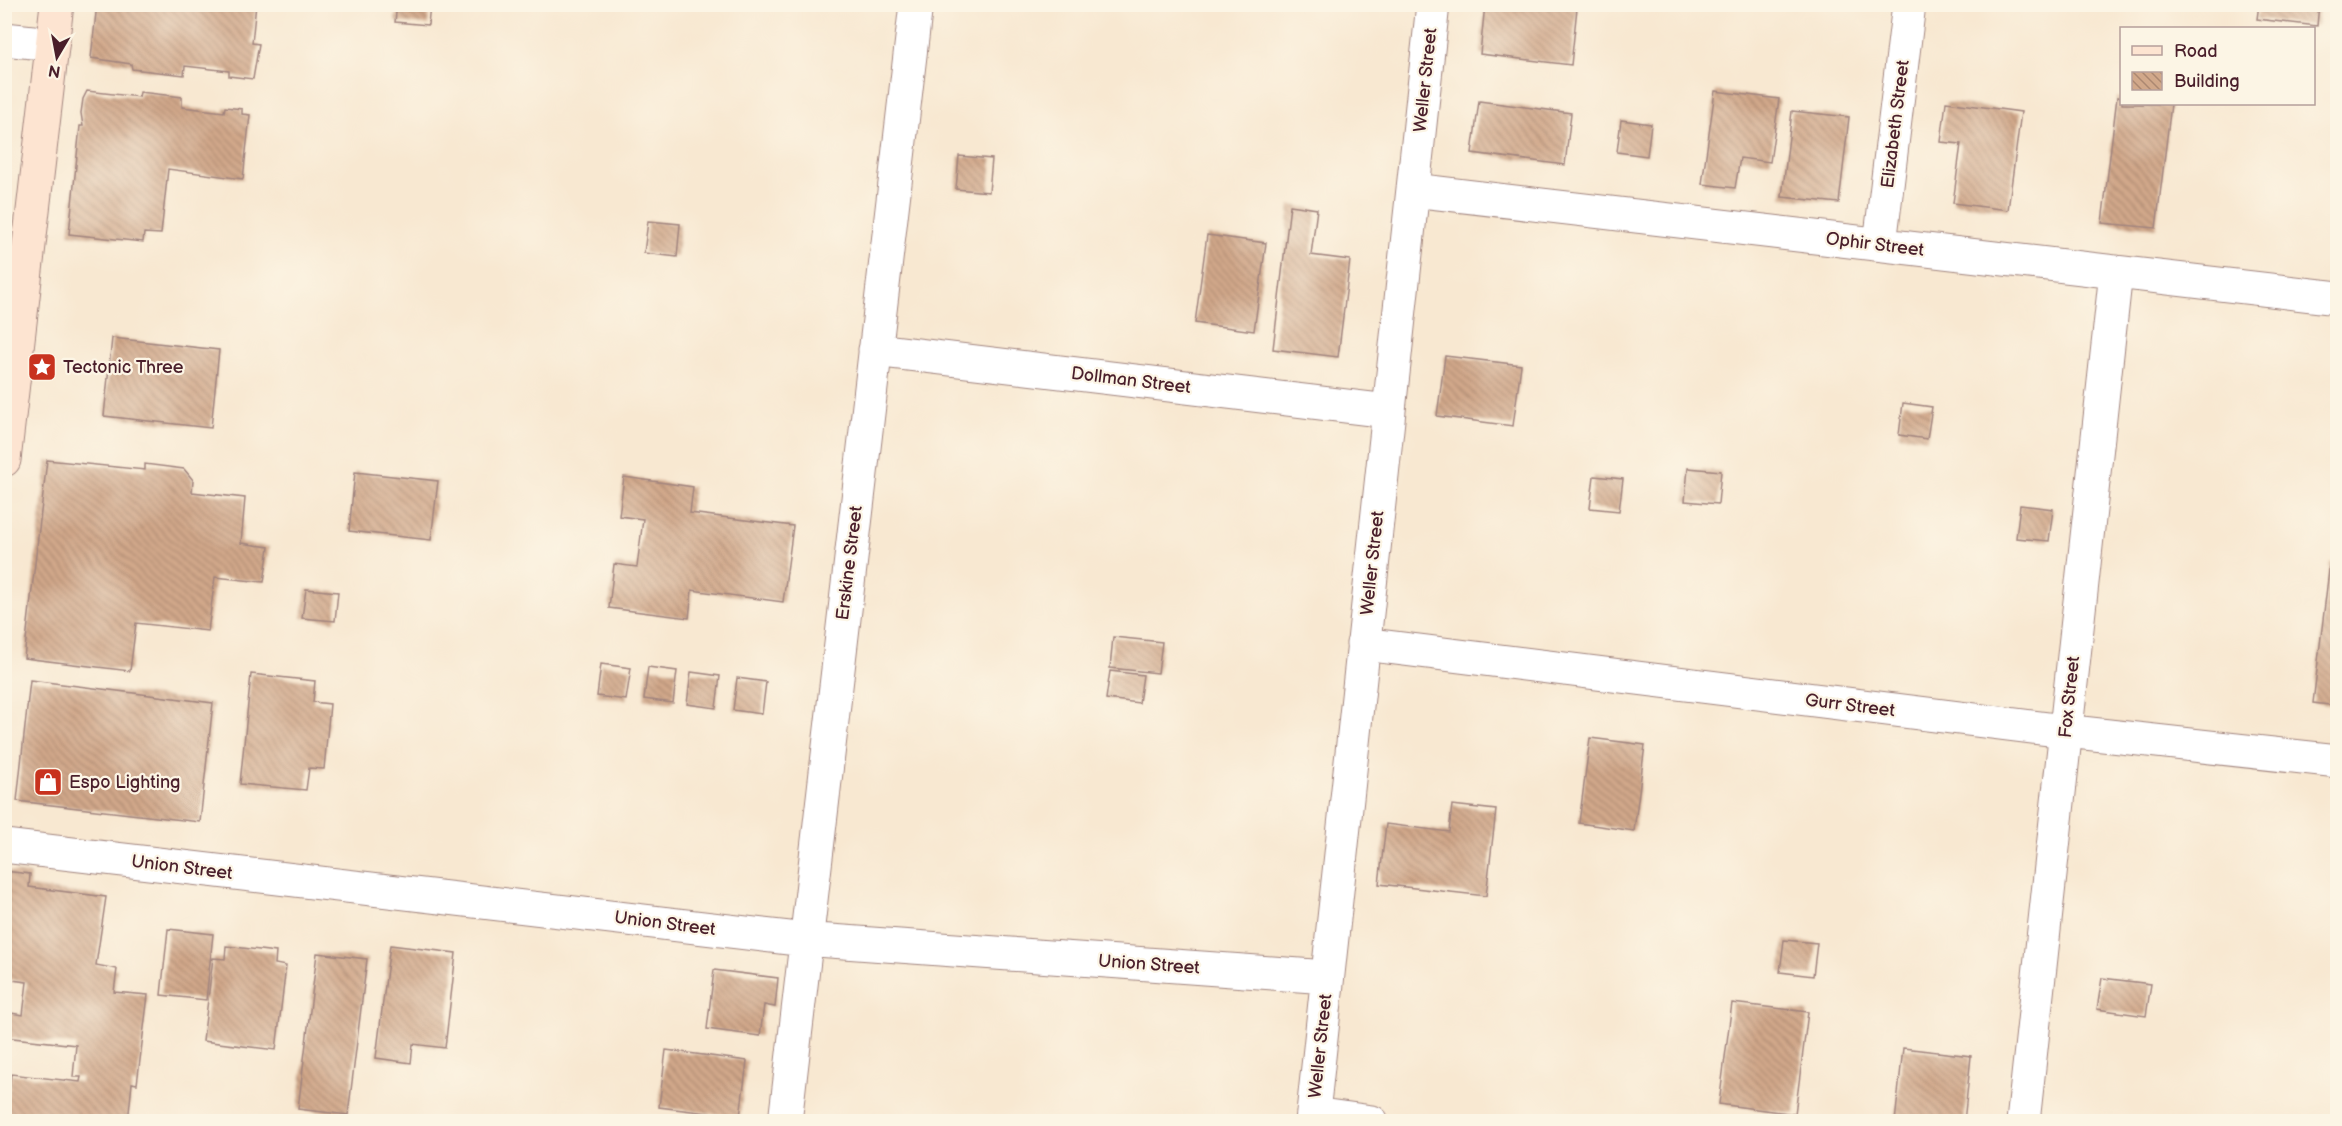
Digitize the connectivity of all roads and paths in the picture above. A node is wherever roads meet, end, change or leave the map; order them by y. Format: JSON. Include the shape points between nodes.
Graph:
{"nodes":[{"id":1,"x":57,"y":4,"type":"edge"},
{"id":2,"x":916,"y":4,"type":"edge"},
{"id":3,"x":1433,"y":4,"type":"edge"},
{"id":4,"x":1909,"y":4,"type":"edge"},
{"id":5,"x":4,"y":39,"type":"edge"},
{"id":6,"x":52,"y":44,"type":"junction"},
{"id":7,"x":1413,"y":190,"type":"junction"},
{"id":8,"x":1880,"y":244,"type":"junction"},
{"id":9,"x":2116,"y":272,"type":"junction"},
{"id":10,"x":2337,"y":298,"type":"edge"},
{"id":11,"x":875,"y":350,"type":"junction"},
{"id":12,"x":1388,"y":411,"type":"junction"},
{"id":13,"x":4,"y":460,"type":"edge"},
{"id":14,"x":1363,"y":644,"type":"junction"},
{"id":15,"x":2066,"y":731,"type":"junction"},
{"id":16,"x":2337,"y":761,"type":"edge"},
{"id":17,"x":4,"y":846,"type":"edge"},
{"id":18,"x":805,"y":939,"type":"junction"},
{"id":19,"x":1327,"y":976,"type":"junction"},
{"id":20,"x":1312,"y":1118,"type":"edge"},
{"id":21,"x":785,"y":1122,"type":"edge"},
{"id":22,"x":1372,"y":1122,"type":"edge"},
{"id":23,"x":2023,"y":1122,"type":"edge"}],
"edges":[{"from":1,"to":6,"type":"main road"},
{"from":2,"to":11,"type":"street","name":"Erskine Street"},
{"from":3,"to":7,"type":"street","name":"Weller Street"},
{"from":4,"to":8,"type":"street","name":"Elizabeth Street"},
{"from":5,"to":6,"type":"street"},
{"from":6,"to":13,"type":"main road"},
{"from":7,"to":8,"type":"street","name":"Ophir Street"},
{"from":7,"to":12,"type":"street","name":"Weller Street"},
{"from":8,"to":9,"type":"street","name":"Ophir Street"},
{"from":9,"to":10,"type":"street","name":"Ophir Street"},
{"from":9,"to":15,"type":"street","name":"Fox Street"},
{"from":11,"to":12,"type":"street","name":"Dollman Street"},
{"from":11,"to":18,"type":"street","name":"Erskine Street"},
{"from":12,"to":14,"type":"street","name":"Weller Street"},
{"from":14,"to":15,"type":"street","name":"Gurr Street"},
{"from":14,"to":19,"type":"street","name":"Weller Street"},
{"from":15,"to":16,"type":"street","name":"Gurr Street"},
{"from":15,"to":23,"type":"street","name":"Fox Street"},
{"from":17,"to":18,"type":"street","name":"Union Street"},
{"from":18,"to":19,"type":"street","name":"Union Street"},
{"from":18,"to":21,"type":"street","name":"Erskine Street"},
{"from":19,"to":20,"type":"street","name":"Weller Street"},
{"from":20,"to":22,"type":"street"}]}
